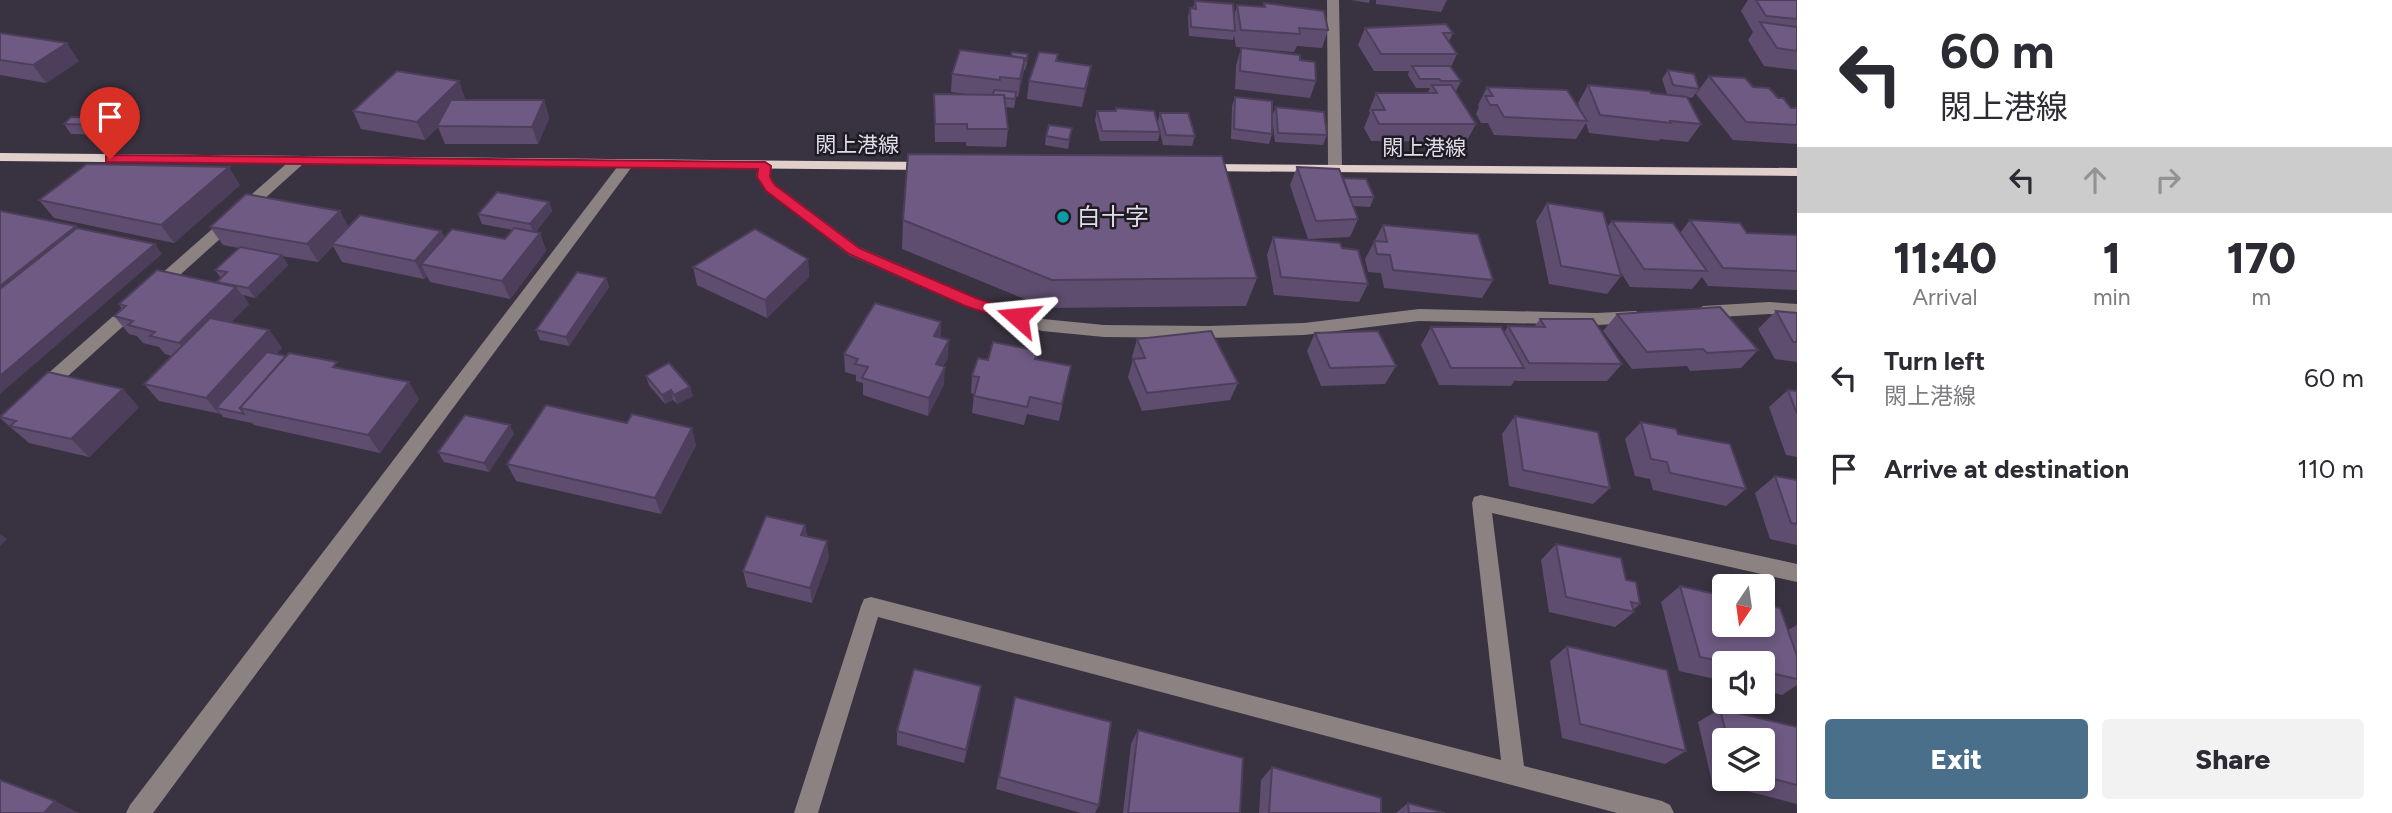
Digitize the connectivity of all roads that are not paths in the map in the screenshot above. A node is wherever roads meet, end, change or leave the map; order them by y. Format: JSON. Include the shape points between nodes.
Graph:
{"nodes":[{"id":1,"x":1333,"y":0,"type":"edge"},
{"id":2,"x":0,"y":157,"type":"edge"},
{"id":3,"x":298,"y":161,"type":"junction"},
{"id":4,"x":626,"y":165,"type":"junction"},
{"id":5,"x":765,"y":166,"type":"junction"},
{"id":6,"x":946,"y":166,"type":"edge"},
{"id":7,"x":1182,"y":168,"type":"edge"},
{"id":8,"x":1335,"y":169,"type":"junction"},
{"id":9,"x":1797,"y":172,"type":"edge"},
{"id":10,"x":1797,"y":310,"type":"edge"},
{"id":11,"x":1690,"y":313,"type":"edge"},
{"id":12,"x":1650,"y":316,"type":"edge"},
{"id":13,"x":31,"y":399,"type":"edge"},
{"id":14,"x":1797,"y":573,"type":"edge"},
{"id":15,"x":1514,"y":774,"type":"junction"},
{"id":16,"x":138,"y":813,"type":"edge"},
{"id":17,"x":806,"y":813,"type":"edge"},
{"id":18,"x":1662,"y":813,"type":"edge"}],
"edges":[{"from":1,"to":8,"type":"street"},
{"from":2,"to":3,"type":"main road","name":"閖上港線"},
{"from":3,"to":4,"type":"main road","name":"閖上港線"},
{"from":3,"to":13,"type":"street"},
{"from":4,"to":5,"type":"main road","name":"閖上港線"},
{"from":4,"to":16,"type":"street"},
{"from":5,"to":6,"type":"main road","name":"閖上港線"},
{"from":5,"to":12,"type":"street","via":[[763,177],[771,188],[854,251],[971,302],[1042,325],[1208,332],[1304,329],[1419,316]]},
{"from":7,"to":8,"type":"main road","name":"閖上港線"},
{"from":8,"to":9,"type":"main road","name":"閖上港線"},
{"from":10,"to":11,"type":"street"},
{"from":14,"to":15,"type":"street","via":[[1481,503]]},
{"from":15,"to":17,"type":"street","via":[[871,606]]},
{"from":15,"to":18,"type":"street"}]}
